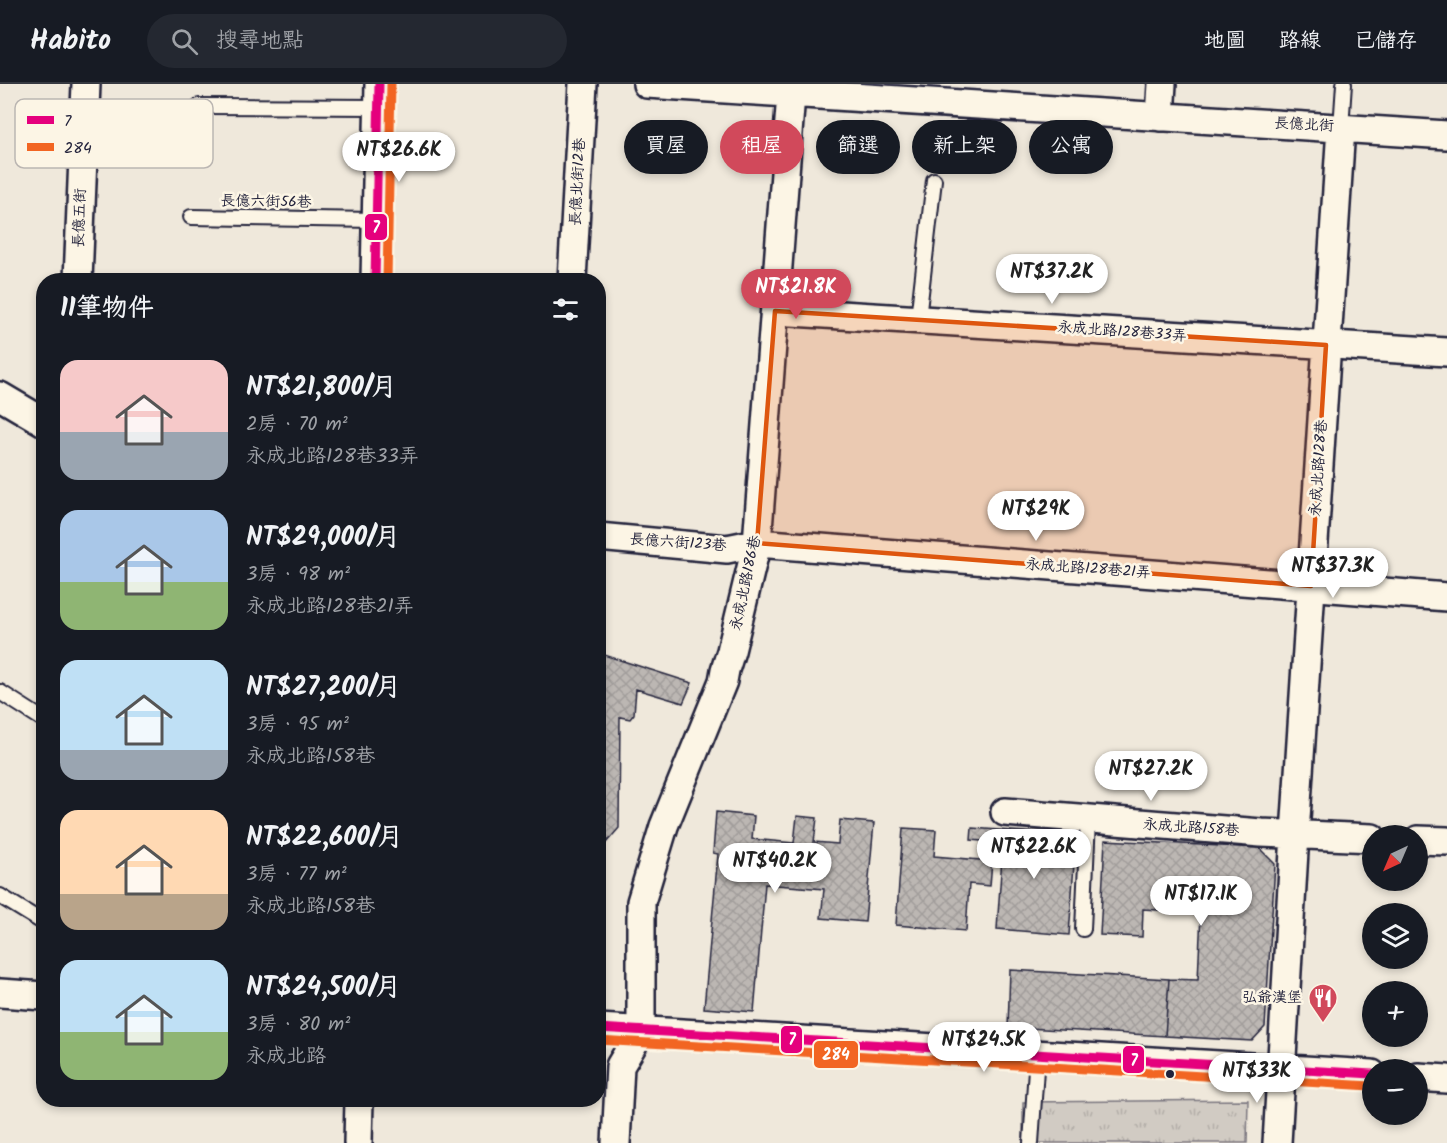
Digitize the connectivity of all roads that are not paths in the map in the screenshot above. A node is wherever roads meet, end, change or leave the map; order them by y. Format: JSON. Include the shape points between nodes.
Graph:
{"nodes":[{"id":1,"x":86,"y":84,"type":"edge"},
{"id":2,"x":583,"y":84,"type":"edge"},
{"id":3,"x":647,"y":84,"type":"edge"},
{"id":4,"x":1162,"y":84,"type":"edge"},
{"id":5,"x":1344,"y":84,"type":"edge"},
{"id":6,"x":789,"y":89,"type":"edge"},
{"id":7,"x":378,"y":95,"type":"edge"},
{"id":8,"x":85,"y":99,"type":"edge"},
{"id":9,"x":213,"y":105,"type":"edge"},
{"id":10,"x":1160,"y":117,"type":"junction"},
{"id":11,"x":1341,"y":128,"type":"junction"},
{"id":12,"x":1447,"y":135,"type":"edge"},
{"id":13,"x":83,"y":168,"type":"edge"},
{"id":14,"x":934,"y":180,"type":"dead end"},
{"id":15,"x":191,"y":217,"type":"dead end"},
{"id":16,"x":376,"y":220,"type":"junction"},
{"id":17,"x":78,"y":273,"type":"edge"},
{"id":18,"x":375,"y":273,"type":"edge"},
{"id":19,"x":572,"y":273,"type":"edge"},
{"id":20,"x":774,"y":311,"type":"junction"},
{"id":21,"x":918,"y":319,"type":"junction"},
{"id":22,"x":1326,"y":345,"type":"junction"},
{"id":23,"x":1447,"y":352,"type":"edge"},
{"id":24,"x":0,"y":396,"type":"edge"},
{"id":25,"x":36,"y":417,"type":"edge"},
{"id":26,"x":606,"y":538,"type":"edge"},
{"id":27,"x":757,"y":543,"type":"junction"},
{"id":28,"x":1311,"y":586,"type":"junction"},
{"id":29,"x":1447,"y":597,"type":"edge"},
{"id":30,"x":0,"y":692,"type":"edge"},
{"id":31,"x":36,"y":715,"type":"edge"},
{"id":32,"x":1005,"y":812,"type":"dead end"},
{"id":33,"x":1088,"y":820,"type":"junction"},
{"id":34,"x":1295,"y":834,"type":"junction"},
{"id":35,"x":1362,"y":837,"type":"edge"},
{"id":36,"x":1428,"y":840,"type":"edge"},
{"id":37,"x":1447,"y":841,"type":"edge"},
{"id":38,"x":0,"y":896,"type":"edge"},
{"id":39,"x":36,"y":918,"type":"edge"},
{"id":40,"x":1083,"y":929,"type":"dead end"},
{"id":41,"x":0,"y":993,"type":"edge"},
{"id":42,"x":36,"y":995,"type":"edge"},
{"id":43,"x":606,"y":1029,"type":"edge"},
{"id":44,"x":641,"y":1031,"type":"junction"},
{"id":45,"x":1037,"y":1054,"type":"junction"},
{"id":46,"x":1281,"y":1068,"type":"junction"},
{"id":47,"x":1362,"y":1073,"type":"edge"},
{"id":48,"x":1428,"y":1078,"type":"edge"},
{"id":49,"x":1447,"y":1079,"type":"edge"},
{"id":50,"x":358,"y":1107,"type":"edge"},
{"id":51,"x":358,"y":1143,"type":"edge"},
{"id":52,"x":616,"y":1143,"type":"edge"},
{"id":53,"x":1031,"y":1143,"type":"edge"},
{"id":54,"x":1277,"y":1143,"type":"edge"}],
"edges":[{"from":1,"to":8,"type":"street","name":"長億五街"},
{"from":2,"to":19,"type":"street","name":"長億北街12巷"},
{"from":3,"to":6,"type":"street","name":"長億北街"},
{"from":4,"to":10,"type":"street"},
{"from":5,"to":11,"type":"lane","name":"永成北路128巷"},
{"from":6,"to":10,"type":"street","name":"長億北街"},
{"from":6,"to":20,"type":"street","name":"永成北路186巷"},
{"from":7,"to":9,"type":"lane"},
{"from":7,"to":16,"type":"street"},
{"from":10,"to":11,"type":"street","name":"長億北街"},
{"from":11,"to":12,"type":"street","name":"長億北街"},
{"from":11,"to":22,"type":"street","name":"永成北路128巷"},
{"from":13,"to":17,"type":"street","name":"長億五街"},
{"from":14,"to":21,"type":"lane"},
{"from":15,"to":16,"type":"lane","name":"長億六街56巷"},
{"from":16,"to":18,"type":"street"},
{"from":20,"to":21,"type":"street","name":"永成北路128巷33弄"},
{"from":20,"to":27,"type":"street","name":"永成北路186巷"},
{"from":21,"to":22,"type":"street","name":"永成北路128巷33弄"},
{"from":22,"to":23,"type":"street","name":"永成北路128巷33弄"},
{"from":22,"to":28,"type":"street","name":"永成北路128巷"},
{"from":24,"to":25,"type":"street"},
{"from":26,"to":27,"type":"street","name":"長億六街123巷","via":[[727,549]]},
{"from":27,"to":28,"type":"street","name":"永成北路128巷21弄"},
{"from":27,"to":44,"type":"street","name":"永成北路186巷","via":[[723,681],[664,826],[641,902]]},
{"from":28,"to":29,"type":"street","name":"永成北路128巷21弄"},
{"from":28,"to":34,"type":"street","name":"永成北路128巷"},
{"from":30,"to":31,"type":"lane"},
{"from":32,"to":33,"type":"street","name":"永成北路158巷"},
{"from":33,"to":34,"type":"street","name":"永成北路158巷"},
{"from":33,"to":40,"type":"lane"},
{"from":34,"to":35,"type":"street","name":"永成北路158巷"},
{"from":34,"to":46,"type":"street","name":"永成北路128巷"},
{"from":36,"to":37,"type":"street"},
{"from":38,"to":39,"type":"lane"},
{"from":41,"to":42,"type":"street"},
{"from":43,"to":44,"type":"street"},
{"from":44,"to":45,"type":"street"},
{"from":44,"to":52,"type":"street","via":[[620,1066]]},
{"from":45,"to":46,"type":"street"},
{"from":45,"to":53,"type":"lane"},
{"from":46,"to":47,"type":"street"},
{"from":46,"to":54,"type":"street","name":"永成北路128巷"},
{"from":48,"to":49,"type":"street"},
{"from":50,"to":51,"type":"street"}]}
